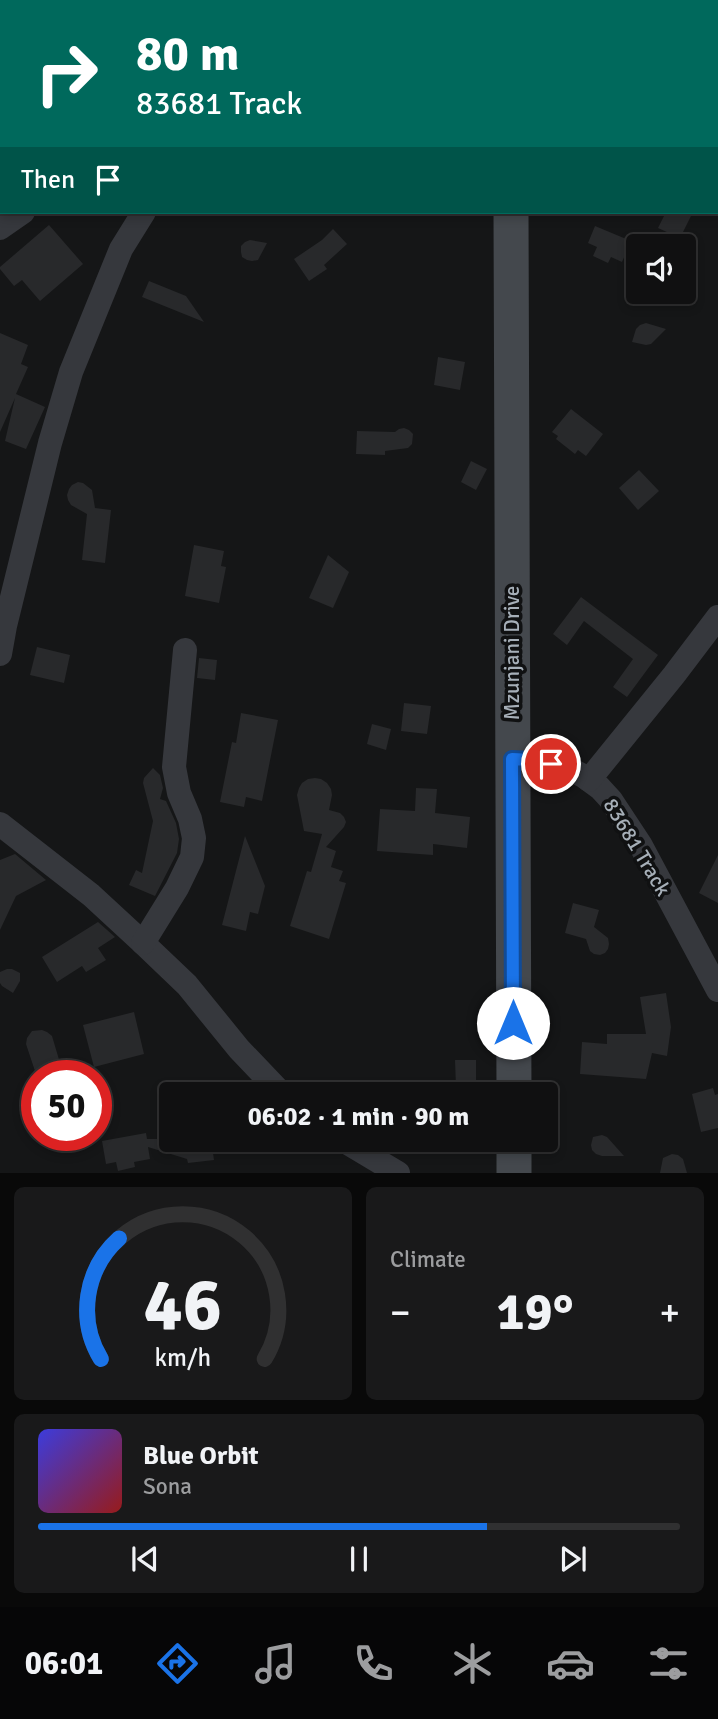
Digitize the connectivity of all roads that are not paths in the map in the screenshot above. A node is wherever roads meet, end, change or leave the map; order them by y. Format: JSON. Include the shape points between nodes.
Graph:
{"nodes":[{"id":1,"x":20,"y":214,"type":"edge"},
{"id":2,"x":143,"y":214,"type":"edge"},
{"id":3,"x":511,"y":214,"type":"edge"},
{"id":4,"x":0,"y":228,"type":"edge"},
{"id":5,"x":718,"y":617,"type":"edge"},
{"id":6,"x":184,"y":650,"type":"dead end"},
{"id":7,"x":0,"y":654,"type":"edge"},
{"id":8,"x":512,"y":759,"type":"junction"},
{"id":9,"x":589,"y":780,"type":"junction"},
{"id":10,"x":0,"y":824,"type":"edge"},
{"id":11,"x":143,"y":943,"type":"junction"},
{"id":12,"x":717,"y":984,"type":"edge"},
{"id":13,"x":271,"y":1082,"type":"edge"},
{"id":14,"x":514,"y":1082,"type":"edge"},
{"id":15,"x":363,"y":1152,"type":"edge"},
{"id":16,"x":514,"y":1152,"type":"edge"},
{"id":17,"x":398,"y":1173,"type":"edge"},
{"id":18,"x":514,"y":1173,"type":"edge"}],
"edges":[{"from":1,"to":4,"type":"street"},
{"from":2,"to":7,"type":"street","via":[[121,249],[71,372]]},
{"from":3,"to":8,"type":"main road","name":"Mzunjani Drive"},
{"from":5,"to":9,"type":"street"},
{"from":6,"to":11,"type":"street","via":[[174,767],[194,838],[192,857]]},
{"from":8,"to":9,"type":"street","name":"83681 Track","via":[[551,764]]},
{"from":8,"to":14,"type":"main road","name":"Mzunjani Drive"},
{"from":9,"to":12,"type":"street","name":"83681 Track","via":[[611,800],[640,844]]},
{"from":10,"to":11,"type":"street","via":[[91,895]]},
{"from":11,"to":13,"type":"street","via":[[187,985]]},
{"from":15,"to":17,"type":"street"},
{"from":16,"to":18,"type":"main road"}]}
